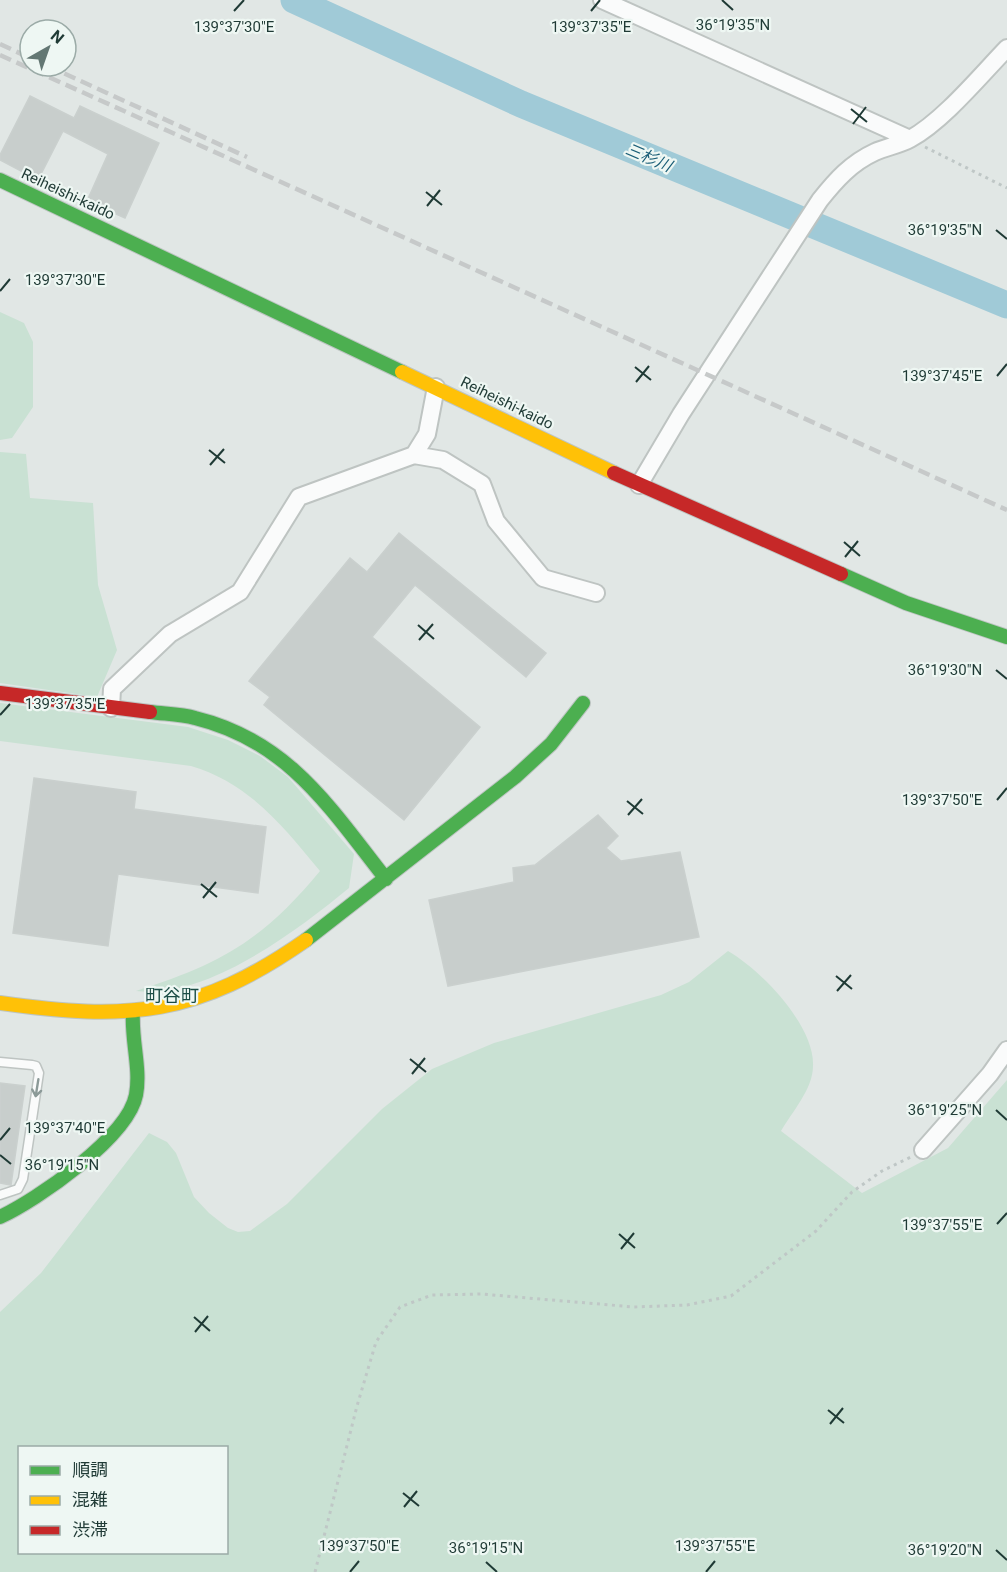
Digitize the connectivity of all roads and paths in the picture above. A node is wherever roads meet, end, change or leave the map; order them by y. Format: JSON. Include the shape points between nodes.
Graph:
{"nodes":[{"id":1,"x":602,"y":0,"type":"edge"},
{"id":2,"x":1007,"y":48,"type":"edge"},
{"id":3,"x":910,"y":139,"type":"junction"},
{"id":4,"x":0,"y":180,"type":"edge"},
{"id":5,"x":1007,"y":188,"type":"edge"},
{"id":6,"x":436,"y":387,"type":"junction"},
{"id":7,"x":414,"y":455,"type":"junction"},
{"id":8,"x":639,"y":485,"type":"junction"},
{"id":9,"x":596,"y":592,"type":"dead end"},
{"id":10,"x":1007,"y":637,"type":"edge"},
{"id":11,"x":0,"y":693,"type":"edge"},
{"id":12,"x":583,"y":703,"type":"dead end"},
{"id":13,"x":111,"y":708,"type":"junction"},
{"id":14,"x":386,"y":879,"type":"junction"},
{"id":15,"x":0,"y":1003,"type":"edge"},
{"id":16,"x":133,"y":1012,"type":"junction"},
{"id":17,"x":1007,"y":1050,"type":"edge"},
{"id":18,"x":0,"y":1062,"type":"edge"},
{"id":19,"x":923,"y":1150,"type":"joint"},
{"id":20,"x":0,"y":1195,"type":"edge"},
{"id":21,"x":0,"y":1217,"type":"edge"},
{"id":22,"x":315,"y":1572,"type":"edge"}],
"edges":[{"from":1,"to":3,"type":"street"},
{"from":2,"to":3,"type":"street","via":[[948,109]]},
{"from":3,"to":5,"type":"path"},
{"from":3,"to":8,"type":"street","via":[[855,163],[837,177],[681,414]]},
{"from":4,"to":6,"type":"street","name":"Reiheishi-kaido"},
{"from":6,"to":7,"type":"street","via":[[427,434]]},
{"from":6,"to":8,"type":"street","name":"Reiheishi-kaido"},
{"from":7,"to":9,"type":"street","via":[[443,460],[482,484],[496,521],[543,578]]},
{"from":7,"to":13,"type":"street","via":[[299,497],[240,592],[170,634],[112,689]]},
{"from":8,"to":10,"type":"street","name":"Reiheishi-kaido","via":[[906,603]]},
{"from":11,"to":13,"type":"street"},
{"from":12,"to":14,"type":"street","via":[[548,747],[523,770]]},
{"from":13,"to":14,"type":"street","via":[[195,718],[227,728],[270,750],[291,765],[319,796]]},
{"from":14,"to":16,"type":"street","via":[[332,923],[242,981],[205,995]]},
{"from":15,"to":16,"type":"street"},
{"from":16,"to":21,"type":"street","via":[[136,1093],[131,1112],[90,1153],[27,1205]]},
{"from":17,"to":19,"type":"street"},
{"from":18,"to":20,"type":"lane","one_way":true,"via":[[36,1066],[39,1073],[23,1179],[18,1188]]},
{"from":19,"to":22,"type":"path","via":[[852,1192],[816,1231],[731,1296],[687,1305],[634,1307],[481,1294],[432,1294],[400,1307],[376,1342]]}]}
